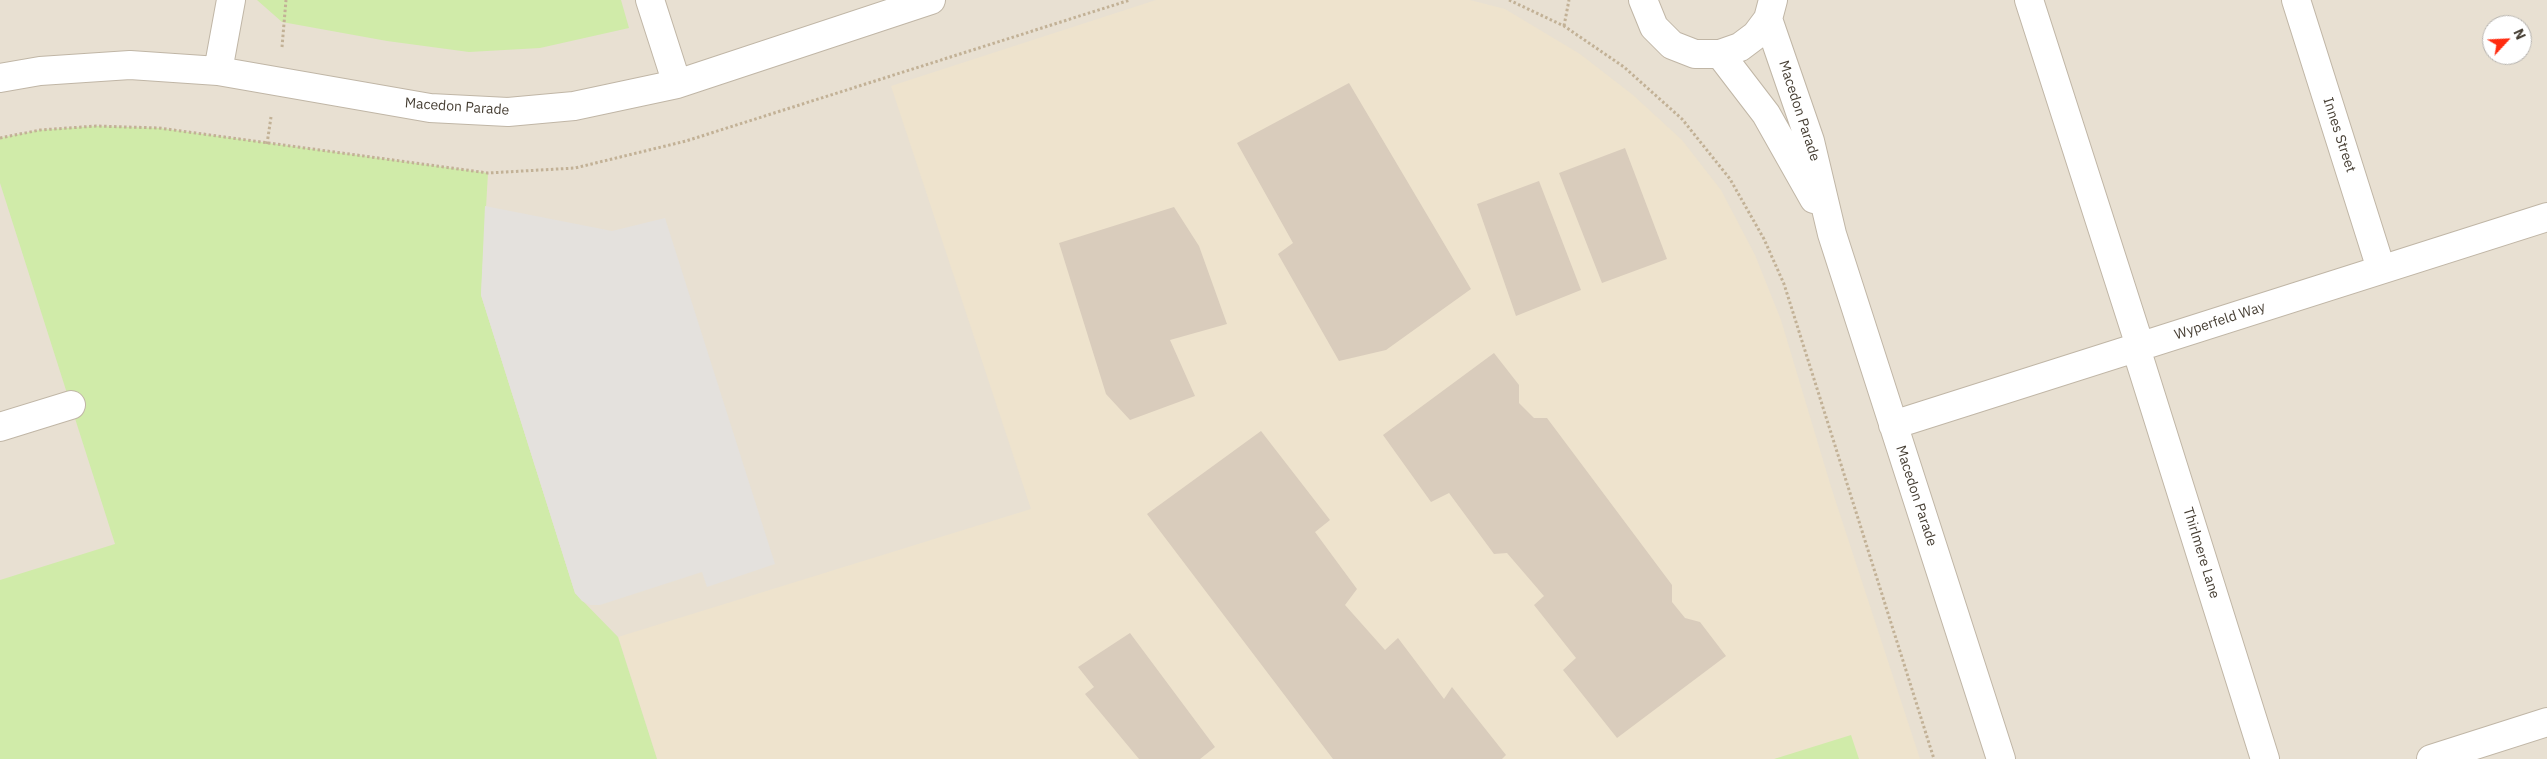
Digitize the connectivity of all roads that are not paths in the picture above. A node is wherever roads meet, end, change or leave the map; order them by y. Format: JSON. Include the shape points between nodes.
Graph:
{"nodes":[{"id":1,"x":231,"y":0,"type":"edge"},
{"id":2,"x":650,"y":0,"type":"edge"},
{"id":3,"x":931,"y":0,"type":"edge"},
{"id":4,"x":1643,"y":0,"type":"edge"},
{"id":5,"x":2029,"y":0,"type":"edge"},
{"id":6,"x":2296,"y":0,"type":"edge"},
{"id":7,"x":1771,"y":9,"type":"edge"},
{"id":8,"x":870,"y":10,"type":"edge"},
{"id":9,"x":1720,"y":54,"type":"junction"},
{"id":10,"x":218,"y":70,"type":"junction"},
{"id":11,"x":0,"y":78,"type":"edge"},
{"id":12,"x":677,"y":84,"type":"junction"},
{"id":13,"x":2547,"y":217,"type":"edge"},
{"id":14,"x":1832,"y":234,"type":"junction"},
{"id":15,"x":2381,"y":269,"type":"junction"},
{"id":16,"x":2138,"y":347,"type":"junction"},
{"id":17,"x":71,"y":405,"type":"dead end"},
{"id":18,"x":1893,"y":425,"type":"junction"},
{"id":19,"x":0,"y":428,"type":"edge"},
{"id":20,"x":2547,"y":722,"type":"edge"},
{"id":21,"x":2001,"y":759,"type":"edge"},
{"id":22,"x":2265,"y":759,"type":"edge"},
{"id":23,"x":2431,"y":759,"type":"edge"}],
"edges":[{"from":1,"to":10,"type":"street"},
{"from":2,"to":12,"type":"street"},
{"from":3,"to":8,"type":"street","name":"Macedon Parade"},
{"from":4,"to":9,"type":"street","via":[[1654,27],[1672,45],[1695,54]]},
{"from":5,"to":16,"type":"street","name":"Thirlmere Lane"},
{"from":6,"to":15,"type":"street","name":"Innes Street"},
{"from":7,"to":9,"type":"street","via":[[1756,35],[1740,47]]},
{"from":7,"to":14,"type":"street","name":"Macedon Parade","via":[[1810,140]]},
{"from":8,"to":12,"type":"street","name":"Macedon Parade"},
{"from":9,"to":14,"type":"street","name":"Macedon Parade","via":[[1766,114]]},
{"from":10,"to":11,"type":"street","name":"Macedon Parade","via":[[130,66],[40,71]]},
{"from":10,"to":12,"type":"street","name":"Macedon Parade","via":[[430,108],[501,113],[574,106]]},
{"from":13,"to":15,"type":"street","name":"Wyperfeld Way"},
{"from":14,"to":18,"type":"street","name":"Macedon Parade"},
{"from":15,"to":16,"type":"street","name":"Wyperfeld Way"},
{"from":16,"to":18,"type":"street","name":"Wyperfeld Way"},
{"from":16,"to":22,"type":"street","name":"Thirlmere Lane"},
{"from":17,"to":19,"type":"street"},
{"from":18,"to":21,"type":"street","name":"Macedon Parade"},
{"from":20,"to":23,"type":"street"}]}
